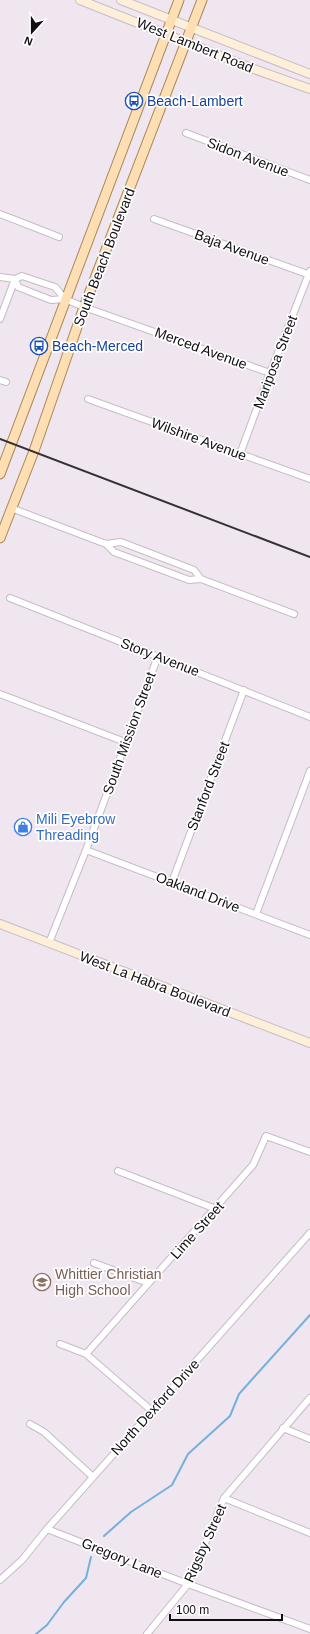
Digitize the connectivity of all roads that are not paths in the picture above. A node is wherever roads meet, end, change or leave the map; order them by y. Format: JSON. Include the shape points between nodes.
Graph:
{"nodes":[{"id":1,"x":80,"y":0,"type":"edge"},
{"id":2,"x":121,"y":0,"type":"edge"},
{"id":3,"x":178,"y":0,"type":"edge"},
{"id":4,"x":202,"y":0,"type":"edge"},
{"id":5,"x":172,"y":20,"type":"junction"},
{"id":6,"x":192,"y":28,"type":"junction"},
{"id":7,"x":166,"y":34,"type":"junction"},
{"id":8,"x":186,"y":42,"type":"junction"},
{"id":9,"x":310,"y":74,"type":"edge"},
{"id":10,"x":310,"y":89,"type":"edge"},
{"id":11,"x":186,"y":133,"type":"dead end"},
{"id":12,"x":310,"y":180,"type":"edge"},
{"id":13,"x":0,"y":214,"type":"edge"},
{"id":14,"x":154,"y":219,"type":"dead end"},
{"id":15,"x":59,"y":237,"type":"dead end"},
{"id":16,"x":310,"y":273,"type":"edge"},
{"id":17,"x":0,"y":277,"type":"edge"},
{"id":18,"x":15,"y":279,"type":"junction"},
{"id":19,"x":65,"y":299,"type":"junction"},
{"id":20,"x":84,"y":307,"type":"junction"},
{"id":21,"x":0,"y":319,"type":"edge"},
{"id":22,"x":270,"y":373,"type":"junction"},
{"id":23,"x":88,"y":399,"type":"dead end"},
{"id":24,"x":240,"y":454,"type":"junction"},
{"id":25,"x":0,"y":474,"type":"edge"},
{"id":26,"x":310,"y":479,"type":"edge"},
{"id":27,"x":12,"y":508,"type":"junction"},
{"id":28,"x":0,"y":538,"type":"edge"},
{"id":29,"x":106,"y":544,"type":"junction"},
{"id":30,"x":201,"y":579,"type":"junction"},
{"id":31,"x":10,"y":598,"type":"dead end"},
{"id":32,"x":294,"y":614,"type":"dead end"},
{"id":33,"x":158,"y":656,"type":"junction"},
{"id":34,"x":244,"y":690,"type":"junction"},
{"id":35,"x":0,"y":694,"type":"edge"},
{"id":36,"x":310,"y":717,"type":"edge"},
{"id":37,"x":125,"y":742,"type":"junction"},
{"id":38,"x":310,"y":771,"type":"edge"},
{"id":39,"x":86,"y":850,"type":"junction"},
{"id":40,"x":172,"y":882,"type":"junction"},
{"id":41,"x":256,"y":914,"type":"junction"},
{"id":42,"x":0,"y":924,"type":"edge"},
{"id":43,"x":310,"y":935,"type":"edge"},
{"id":44,"x":49,"y":943,"type":"junction"},
{"id":45,"x":310,"y":1043,"type":"edge"},
{"id":46,"x":310,"y":1152,"type":"edge"},
{"id":47,"x":118,"y":1171,"type":"dead end"},
{"id":48,"x":216,"y":1209,"type":"junction"},
{"id":49,"x":310,"y":1233,"type":"edge"},
{"id":50,"x":94,"y":1263,"type":"dead end"},
{"id":51,"x":148,"y":1283,"type":"junction"},
{"id":52,"x":60,"y":1344,"type":"dead end"},
{"id":53,"x":86,"y":1354,"type":"junction"},
{"id":54,"x":310,"y":1398,"type":"edge"},
{"id":55,"x":152,"y":1412,"type":"junction"},
{"id":56,"x":30,"y":1424,"type":"dead end"},
{"id":57,"x":283,"y":1428,"type":"junction"},
{"id":58,"x":310,"y":1440,"type":"edge"},
{"id":59,"x":93,"y":1478,"type":"junction"},
{"id":60,"x":224,"y":1498,"type":"junction"},
{"id":61,"x":47,"y":1529,"type":"junction"},
{"id":62,"x":310,"y":1533,"type":"edge"},
{"id":63,"x":2,"y":1576,"type":"edge"},
{"id":64,"x":188,"y":1584,"type":"junction"},
{"id":65,"x":310,"y":1629,"type":"edge"},
{"id":66,"x":147,"y":1634,"type":"edge"}],
"edges":[{"from":1,"to":7,"type":"main road","name":"West Lambert Road"},
{"from":2,"to":5,"type":"main road","name":"West Lambert Road"},
{"from":3,"to":5,"type":"main road","name":"South Beach Boulevard"},
{"from":4,"to":6,"type":"main road","name":"South Beach Boulevard"},
{"from":5,"to":6,"type":"main road","name":"West Lambert Road"},
{"from":5,"to":7,"type":"main road","name":"South Beach Boulevard"},
{"from":6,"to":8,"type":"main road","name":"South Beach Boulevard"},
{"from":6,"to":9,"type":"main road","name":"West Lambert Road"},
{"from":7,"to":8,"type":"main road","name":"West Lambert Road"},
{"from":7,"to":19,"type":"main road","name":"South Beach Boulevard"},
{"from":8,"to":10,"type":"main road","name":"West Lambert Road"},
{"from":8,"to":20,"type":"main road","name":"South Beach Boulevard"},
{"from":11,"to":12,"type":"street","name":"Sidon Avenue"},
{"from":13,"to":15,"type":"street"},
{"from":14,"to":16,"type":"street","name":"Baja Avenue"},
{"from":16,"to":22,"type":"street","name":"Mariposa Street"},
{"from":17,"to":18,"type":"street","name":"Merced Avenue"},
{"from":18,"to":19,"type":"street","name":"Merced Avenue","via":[[22,276],[55,287]]},
{"from":18,"to":19,"type":"street","name":"Merced Avenue","via":[[18,287],[25,290],[51,300]]},
{"from":18,"to":21,"type":"street"},
{"from":19,"to":20,"type":"street","name":"Merced Avenue"},
{"from":19,"to":25,"type":"main road","name":"South Beach Boulevard"},
{"from":20,"to":22,"type":"street","name":"Merced Avenue"},
{"from":20,"to":27,"type":"main road","name":"South Beach Boulevard"},
{"from":22,"to":24,"type":"street","name":"Mariposa Street"},
{"from":23,"to":24,"type":"street","name":"Wilshire Avenue"},
{"from":24,"to":26,"type":"street","name":"Wilshire Avenue"},
{"from":27,"to":28,"type":"main road","name":"South Beach Boulevard"},
{"from":27,"to":29,"type":"street"},
{"from":29,"to":30,"type":"street","via":[[114,552],[189,580]]},
{"from":29,"to":30,"type":"street","via":[[121,542],[194,570]]},
{"from":30,"to":32,"type":"street"},
{"from":31,"to":33,"type":"street","name":"Story Avenue"},
{"from":33,"to":34,"type":"street","name":"Story Avenue"},
{"from":33,"to":37,"type":"street","name":"South Mission Street"},
{"from":34,"to":36,"type":"street","name":"Story Avenue"},
{"from":34,"to":40,"type":"street","name":"Stanford Street"},
{"from":35,"to":37,"type":"street"},
{"from":37,"to":39,"type":"street","name":"South Mission Street"},
{"from":38,"to":41,"type":"street"},
{"from":39,"to":40,"type":"street","name":"Oakland Drive"},
{"from":39,"to":44,"type":"street","name":"South Mission Street"},
{"from":40,"to":41,"type":"street","name":"Oakland Drive"},
{"from":41,"to":43,"type":"street","name":"Oakland Drive"},
{"from":42,"to":44,"type":"main road","name":"West La Habra Boulevard"},
{"from":44,"to":45,"type":"main road","name":"West La Habra Boulevard"},
{"from":46,"to":48,"type":"street","name":"Lime Street","via":[[266,1136],[253,1166]]},
{"from":47,"to":48,"type":"street"},
{"from":48,"to":51,"type":"street","name":"Lime Street"},
{"from":49,"to":55,"type":"street","name":"North Dexford Drive"},
{"from":50,"to":51,"type":"street"},
{"from":51,"to":53,"type":"street","name":"Lime Street"},
{"from":52,"to":53,"type":"street"},
{"from":53,"to":55,"type":"street"},
{"from":54,"to":57,"type":"street","name":"Rigsby Street"},
{"from":55,"to":59,"type":"street","name":"North Dexford Drive"},
{"from":56,"to":59,"type":"street","via":[[44,1432]]},
{"from":57,"to":58,"type":"street"},
{"from":57,"to":60,"type":"street","name":"Rigsby Street"},
{"from":59,"to":61,"type":"street","name":"North Dexford Drive"},
{"from":60,"to":62,"type":"street"},
{"from":60,"to":64,"type":"street","name":"Rigsby Street"},
{"from":61,"to":63,"type":"street","name":"North Dexford Drive","via":[[22,1560]]},
{"from":61,"to":64,"type":"street","name":"Gregory Lane"},
{"from":64,"to":65,"type":"street","name":"Gregory Lane"},
{"from":64,"to":66,"type":"street","name":"Rigsby Street"}]}
